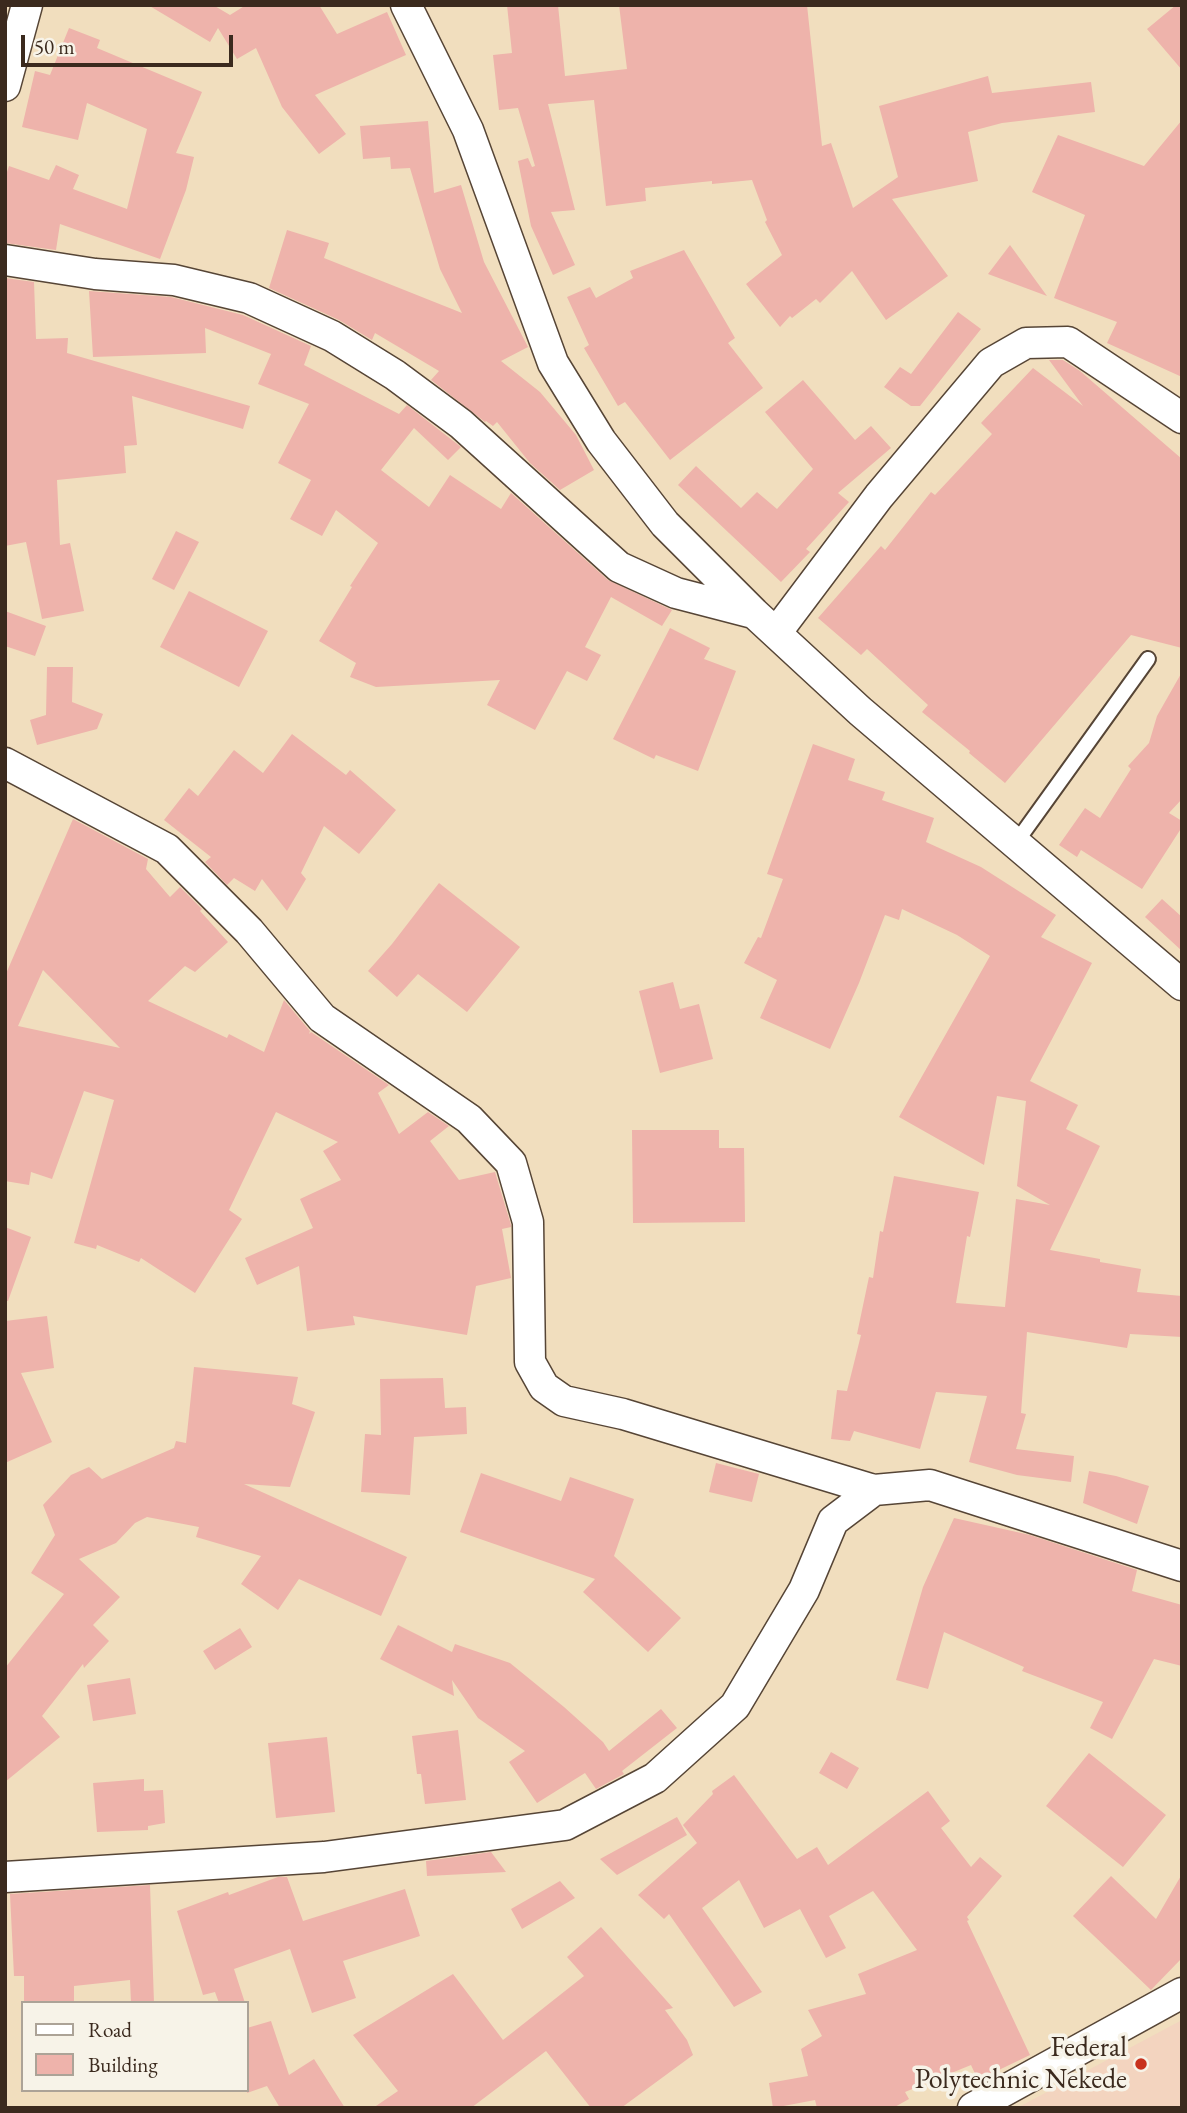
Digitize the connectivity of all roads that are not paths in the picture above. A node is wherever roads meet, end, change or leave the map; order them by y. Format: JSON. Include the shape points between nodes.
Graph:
{"nodes":[{"id":1,"x":27,"y":5,"type":"edge"},
{"id":2,"x":406,"y":5,"type":"edge"},
{"id":3,"x":5,"y":86,"type":"edge"},
{"id":4,"x":5,"y":260,"type":"edge"},
{"id":5,"x":1182,"y":418,"type":"edge"},
{"id":6,"x":765,"y":623,"type":"junction"},
{"id":7,"x":1148,"y":659,"type":"dead end"},
{"id":8,"x":5,"y":762,"type":"edge"},
{"id":9,"x":1015,"y":844,"type":"junction"},
{"id":10,"x":1182,"y":985,"type":"edge"},
{"id":11,"x":874,"y":1490,"type":"junction"},
{"id":12,"x":1182,"y":1566,"type":"edge"},
{"id":13,"x":5,"y":1877,"type":"edge"},
{"id":14,"x":1182,"y":1993,"type":"edge"},
{"id":15,"x":973,"y":2108,"type":"edge"}],
"edges":[{"from":1,"to":3,"type":"street"},
{"from":2,"to":6,"type":"street","via":[[468,130],[553,363],[601,441],[664,524]]},
{"from":4,"to":6,"type":"street","via":[[174,280],[249,298],[332,336],[461,424],[619,567],[677,593]]},
{"from":5,"to":6,"type":"street","via":[[1068,342],[1026,343],[991,363]]},
{"from":6,"to":9,"type":"street"},
{"from":7,"to":9,"type":"lane"},
{"from":8,"to":11,"type":"street","via":[[167,849],[249,931],[322,1018],[469,1119],[511,1163],[528,1222],[530,1362],[544,1387],[564,1401],[623,1414]]},
{"from":9,"to":10,"type":"street"},
{"from":11,"to":12,"type":"street","via":[[930,1485]]},
{"from":11,"to":13,"type":"street","via":[[833,1521],[804,1590],[735,1706],[655,1778],[565,1825],[324,1857]]},
{"from":14,"to":15,"type":"street"}]}
